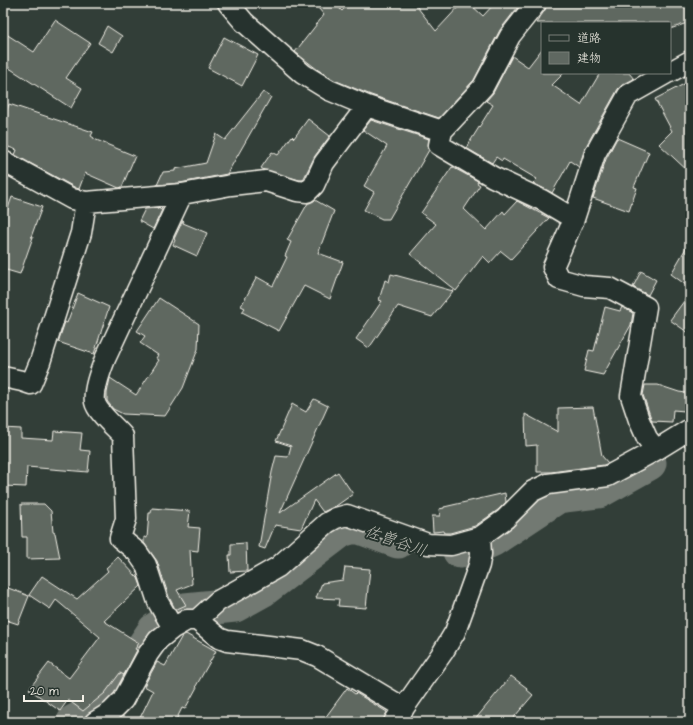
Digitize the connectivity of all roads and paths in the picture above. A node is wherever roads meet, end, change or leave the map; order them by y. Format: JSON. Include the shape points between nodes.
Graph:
{"nodes":[{"id":1,"x":228,"y":3,"type":"edge"},
{"id":2,"x":536,"y":3,"type":"edge"},
{"id":3,"x":690,"y":61,"type":"edge"},
{"id":4,"x":671,"y":71,"type":"edge"},
{"id":5,"x":665,"y":74,"type":"edge"},
{"id":6,"x":367,"y":106,"type":"junction"},
{"id":7,"x":442,"y":132,"type":"junction"},
{"id":8,"x":3,"y":161,"type":"edge"},
{"id":9,"x":182,"y":194,"type":"junction"},
{"id":10,"x":86,"y":202,"type":"junction"},
{"id":11,"x":574,"y":219,"type":"junction"},
{"id":12,"x":3,"y":377,"type":"edge"},
{"id":13,"x":690,"y":429,"type":"edge"},
{"id":14,"x":656,"y":450,"type":"junction"},
{"id":15,"x":480,"y":544,"type":"junction"},
{"id":16,"x":205,"y":613,"type":"junction"},
{"id":17,"x":170,"y":624,"type":"junction"},
{"id":18,"x":399,"y":715,"type":"edge"},
{"id":19,"x":95,"y":722,"type":"edge"}],
"edges":[{"from":1,"to":6,"type":"street","via":[[244,22],[303,74],[329,90]]},
{"from":2,"to":7,"type":"street","via":[[510,36],[483,87]]},
{"from":3,"to":4,"type":"street"},
{"from":5,"to":11,"type":"street","via":[[628,95],[595,154]]},
{"from":6,"to":7,"type":"street"},
{"from":6,"to":9,"type":"street","via":[[324,163],[314,185],[307,192],[297,192],[266,181]]},
{"from":7,"to":11,"type":"street","via":[[439,145],[493,177],[542,200]]},
{"from":8,"to":10,"type":"street","via":[[72,199]]},
{"from":9,"to":10,"type":"street"},
{"from":9,"to":17,"type":"street","via":[[105,359],[97,381],[95,402],[123,436],[126,519],[120,538],[137,552],[146,565],[158,602]]},
{"from":10,"to":12,"type":"street","via":[[81,233],[31,384]]},
{"from":11,"to":14,"type":"street","via":[[553,267],[559,279],[584,286],[610,288],[646,307],[631,396],[647,438]]},
{"from":13,"to":14,"type":"street"},
{"from":14,"to":15,"type":"street","via":[[608,476],[548,484],[533,491]]},
{"from":15,"to":16,"type":"street","via":[[428,544],[347,515],[327,523],[278,567],[218,601]]},
{"from":15,"to":18,"type":"street","via":[[479,565],[455,632]]},
{"from":16,"to":17,"type":"street"},
{"from":16,"to":18,"type":"street","via":[[219,638],[302,650],[317,656]]},
{"from":17,"to":19,"type":"street","via":[[154,645],[123,700],[112,712]]}]}
